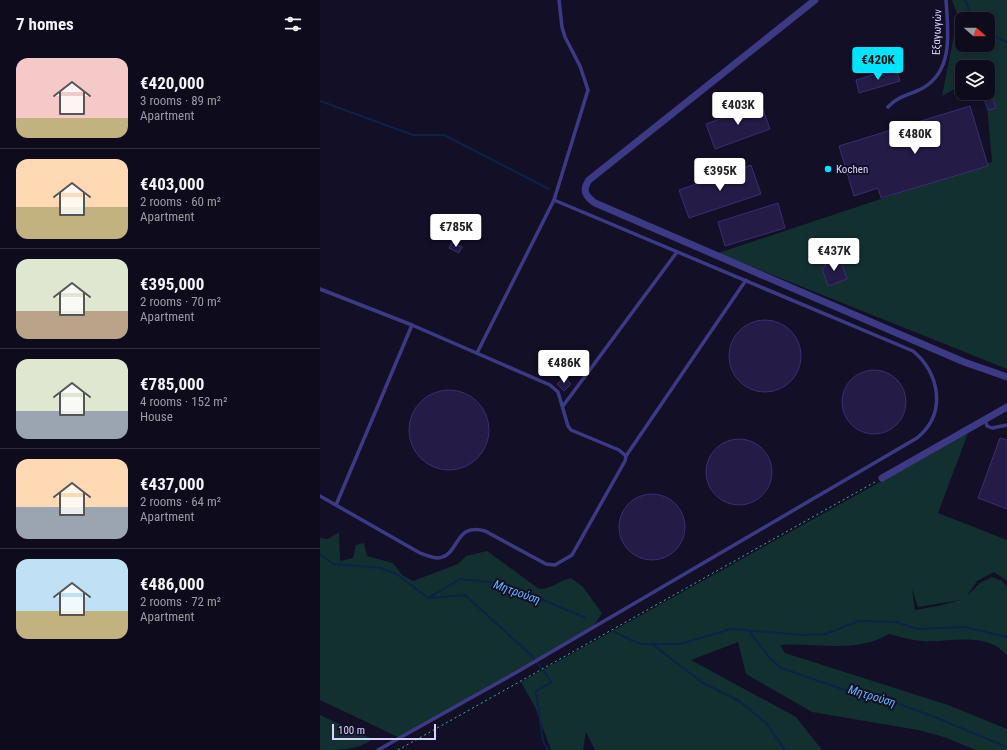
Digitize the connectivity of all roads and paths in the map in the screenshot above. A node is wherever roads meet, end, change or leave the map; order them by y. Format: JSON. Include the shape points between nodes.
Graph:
{"nodes":[{"id":1,"x":559,"y":0,"type":"edge"},
{"id":2,"x":815,"y":0,"type":"edge"},
{"id":3,"x":946,"y":0,"type":"edge"},
{"id":4,"x":888,"y":107,"type":"dead end"},
{"id":5,"x":554,"y":200,"type":"junction"},
{"id":6,"x":677,"y":252,"type":"junction"},
{"id":7,"x":746,"y":280,"type":"junction"},
{"id":8,"x":320,"y":289,"type":"edge"},
{"id":9,"x":412,"y":325,"type":"junction"},
{"id":10,"x":477,"y":353,"type":"junction"},
{"id":11,"x":1007,"y":377,"type":"edge"},
{"id":12,"x":563,"y":406,"type":"junction"},
{"id":13,"x":1007,"y":407,"type":"edge"},
{"id":14,"x":985,"y":420,"type":"junction"},
{"id":15,"x":1007,"y":425,"type":"edge"},
{"id":16,"x":626,"y":456,"type":"junction"},
{"id":17,"x":882,"y":478,"type":"joint"},
{"id":18,"x":320,"y":496,"type":"edge"},
{"id":19,"x":336,"y":505,"type":"junction"},
{"id":20,"x":378,"y":750,"type":"edge"},
{"id":21,"x":398,"y":750,"type":"edge"}],
"edges":[{"from":1,"to":5,"type":"lane","via":[[565,37],[580,66],[588,90]]},
{"from":2,"to":11,"type":"street","via":[[589,180],[584,192],[595,203],[964,362]]},
{"from":3,"to":4,"type":"lane","name":"Εξαγωγών","via":[[948,48],[944,64],[935,78],[923,87],[895,99]]},
{"from":5,"to":6,"type":"lane"},
{"from":5,"to":10,"type":"lane"},
{"from":6,"to":7,"type":"lane"},
{"from":6,"to":12,"type":"lane"},
{"from":7,"to":16,"type":"lane"},
{"from":7,"to":20,"type":"lane","via":[[912,351],[922,359],[934,378],[937,390],[935,411],[928,428],[917,438],[517,672]]},
{"from":8,"to":9,"type":"lane"},
{"from":9,"to":10,"type":"lane"},
{"from":9,"to":19,"type":"lane"},
{"from":10,"to":12,"type":"lane","via":[[555,388]]},
{"from":12,"to":16,"type":"lane","via":[[571,430],[619,450]]},
{"from":13,"to":14,"type":"street"},
{"from":14,"to":15,"type":"lane","via":[[987,426],[992,428]]},
{"from":14,"to":17,"type":"street"},
{"from":16,"to":19,"type":"lane","via":[[572,555],[555,565],[546,564],[475,528],[467,530],[446,554],[438,558],[429,557]]},
{"from":17,"to":21,"type":"path"},
{"from":18,"to":19,"type":"lane"}]}
